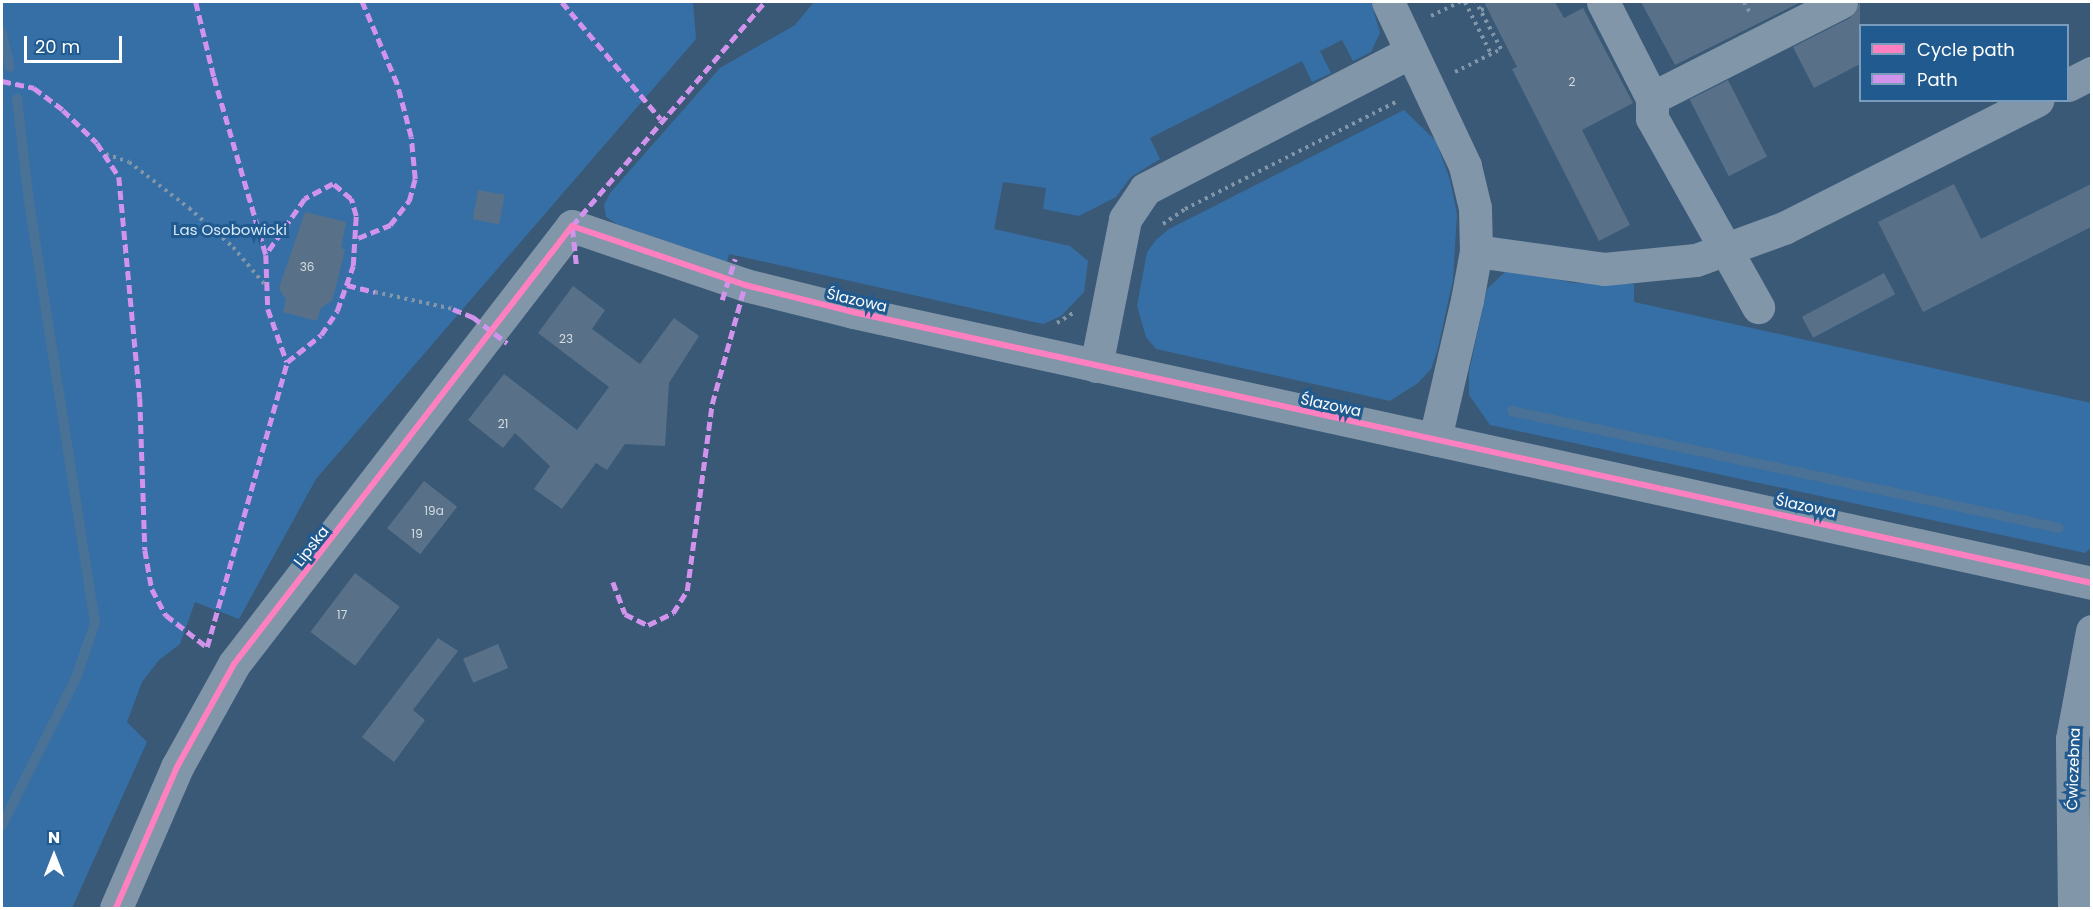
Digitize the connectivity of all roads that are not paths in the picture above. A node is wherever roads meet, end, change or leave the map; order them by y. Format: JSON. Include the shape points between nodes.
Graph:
{"nodes":[{"id":1,"x":1388,"y":2,"type":"edge"},
{"id":2,"x":1603,"y":2,"type":"edge"},
{"id":3,"x":1841,"y":2,"type":"edge"},
{"id":4,"x":1411,"y":52,"type":"junction"},
{"id":5,"x":2091,"y":73,"type":"edge"},
{"id":6,"x":2069,"y":85,"type":"edge"},
{"id":7,"x":1652,"y":98,"type":"junction"},
{"id":8,"x":2033,"y":102,"type":"edge"},
{"id":9,"x":572,"y":226,"type":"joint"},
{"id":10,"x":1727,"y":250,"type":"junction"},
{"id":11,"x":1476,"y":251,"type":"junction"},
{"id":12,"x":1758,"y":308,"type":"dead end"},
{"id":13,"x":1096,"y":366,"type":"junction"},
{"id":14,"x":1435,"y":439,"type":"junction"},
{"id":15,"x":2091,"y":583,"type":"edge"},
{"id":16,"x":2091,"y":631,"type":"edge"},
{"id":17,"x":116,"y":909,"type":"edge"},
{"id":18,"x":2074,"y":909,"type":"edge"}],
"edges":[{"from":1,"to":4,"type":"street"},
{"from":2,"to":7,"type":"street"},
{"from":3,"to":7,"type":"street"},
{"from":4,"to":11,"type":"street","via":[[1465,166],[1474,208]]},
{"from":4,"to":13,"type":"street","via":[[1145,189],[1125,219]]},
{"from":5,"to":6,"type":"street"},
{"from":7,"to":10,"type":"street","via":[[1652,118]]},
{"from":8,"to":10,"type":"street","via":[[1784,228]]},
{"from":9,"to":13,"type":"street","name":"Ślazowa","via":[[745,285]]},
{"from":9,"to":17,"type":"street","name":"Lipska","via":[[234,664],[177,767]]},
{"from":10,"to":11,"type":"street","via":[[1696,260],[1604,269]]},
{"from":10,"to":12,"type":"street"},
{"from":11,"to":14,"type":"street"},
{"from":13,"to":14,"type":"street","name":"Ślazowa"},
{"from":14,"to":15,"type":"street","name":"Ślazowa","via":[[2044,569]]},
{"from":16,"to":18,"type":"street","name":"Ćwiczebna","via":[[2072,739]]}]}
